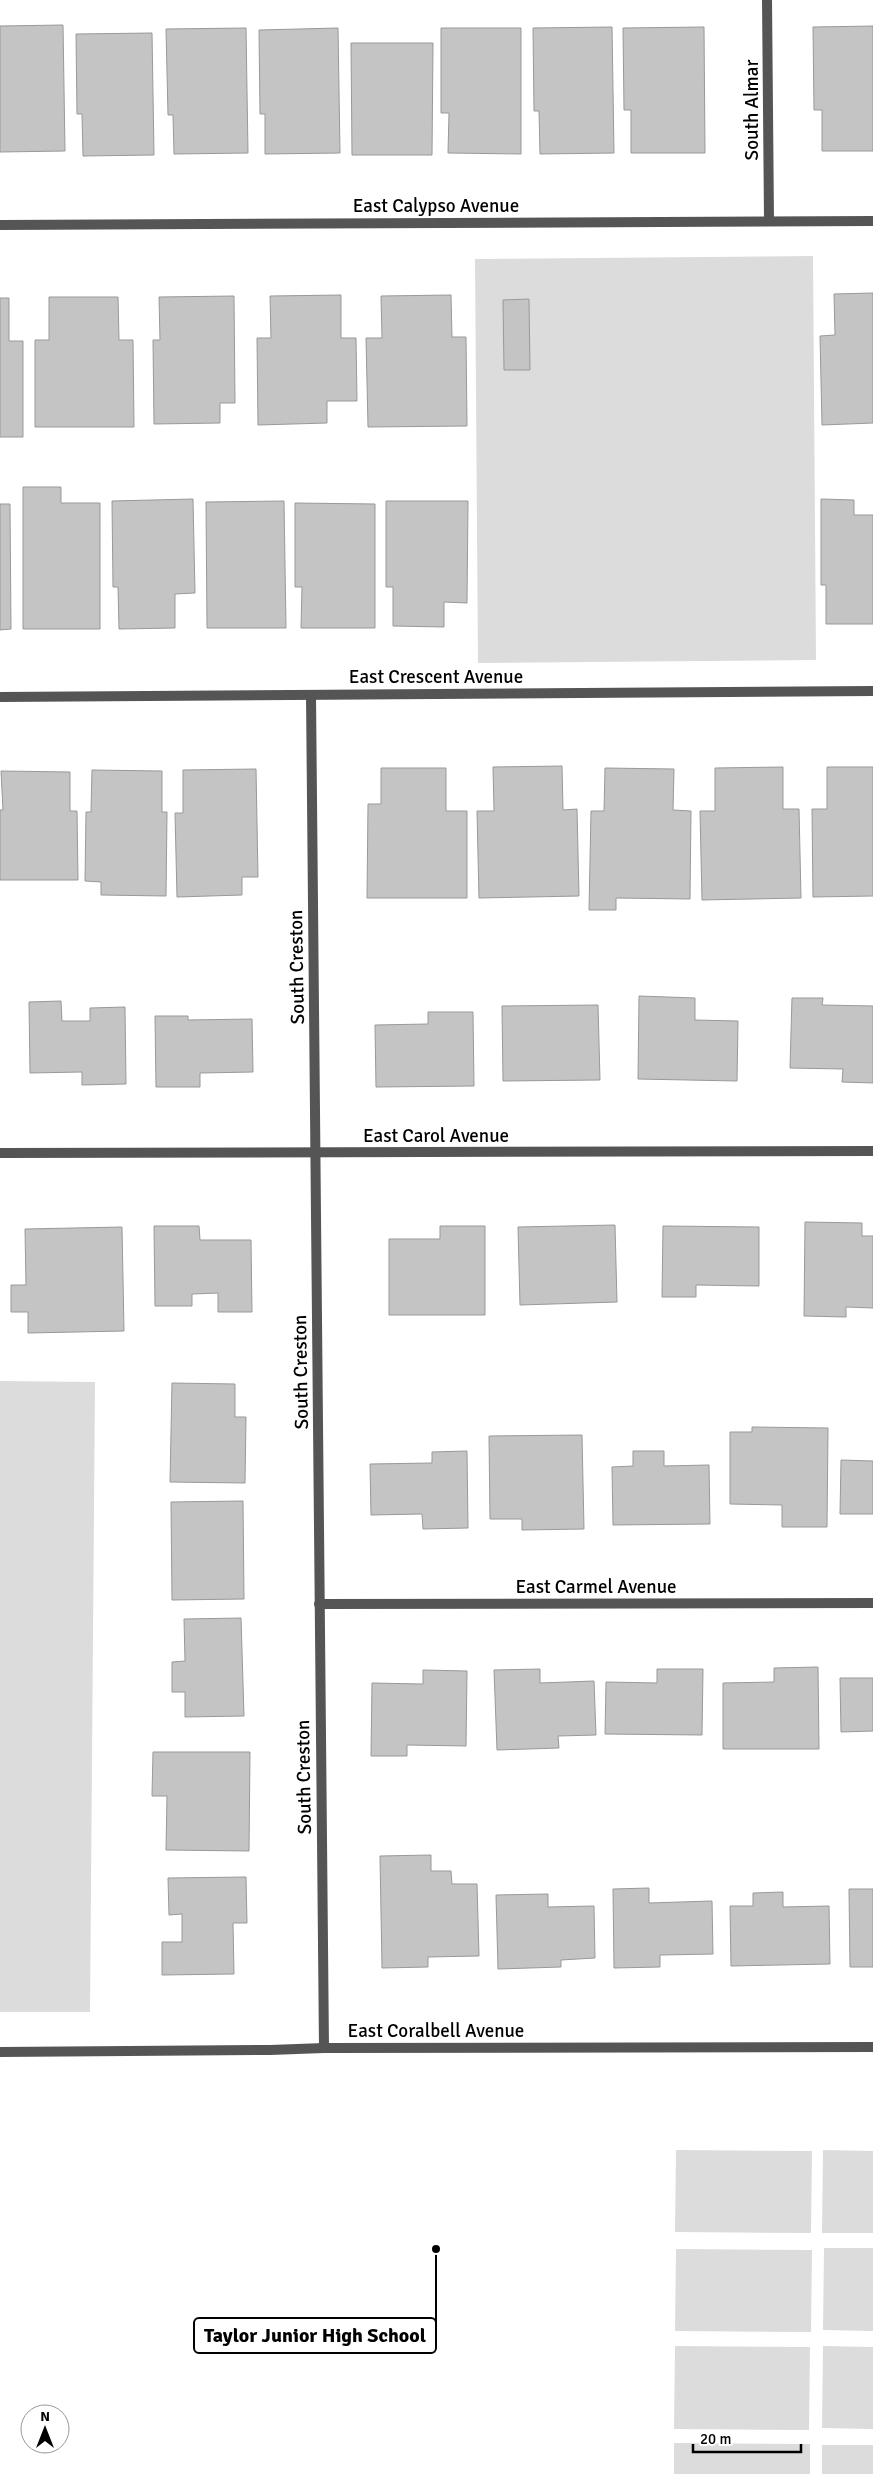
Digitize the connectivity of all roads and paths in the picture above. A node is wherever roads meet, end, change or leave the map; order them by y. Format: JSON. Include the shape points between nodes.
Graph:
{"nodes":[{"id":1,"x":767,"y":0,"type":"edge"},
{"id":2,"x":769,"y":220,"type":"junction"},
{"id":3,"x":873,"y":221,"type":"edge"},
{"id":4,"x":0,"y":225,"type":"edge"},
{"id":5,"x":873,"y":691,"type":"edge"},
{"id":6,"x":311,"y":695,"type":"junction"},
{"id":7,"x":0,"y":697,"type":"edge"},
{"id":8,"x":873,"y":1152,"type":"edge"},
{"id":9,"x":0,"y":1153,"type":"edge"},
{"id":10,"x":315,"y":1153,"type":"junction"},
{"id":11,"x":873,"y":1603,"type":"edge"},
{"id":12,"x":319,"y":1604,"type":"junction"},
{"id":13,"x":873,"y":2047,"type":"edge"},
{"id":14,"x":324,"y":2048,"type":"junction"},
{"id":15,"x":0,"y":2052,"type":"edge"}],
"edges":[{"from":1,"to":2,"type":"street","name":"South Almar"},
{"from":2,"to":3,"type":"street","name":"East Calypso Avenue"},
{"from":2,"to":4,"type":"street","name":"East Calypso Avenue"},
{"from":5,"to":6,"type":"street","name":"East Crescent Avenue"},
{"from":6,"to":7,"type":"street","name":"East Crescent Avenue"},
{"from":6,"to":10,"type":"street","name":"South Creston"},
{"from":8,"to":10,"type":"street","name":"East Carol Avenue"},
{"from":9,"to":10,"type":"street","name":"East Carol Avenue"},
{"from":10,"to":12,"type":"street","name":"South Creston"},
{"from":11,"to":12,"type":"street","name":"East Carmel Avenue"},
{"from":12,"to":14,"type":"street","name":"South Creston"},
{"from":13,"to":14,"type":"street","name":"East Coralbell Avenue"},
{"from":14,"to":15,"type":"street","name":"East Coralbell Avenue"}]}
